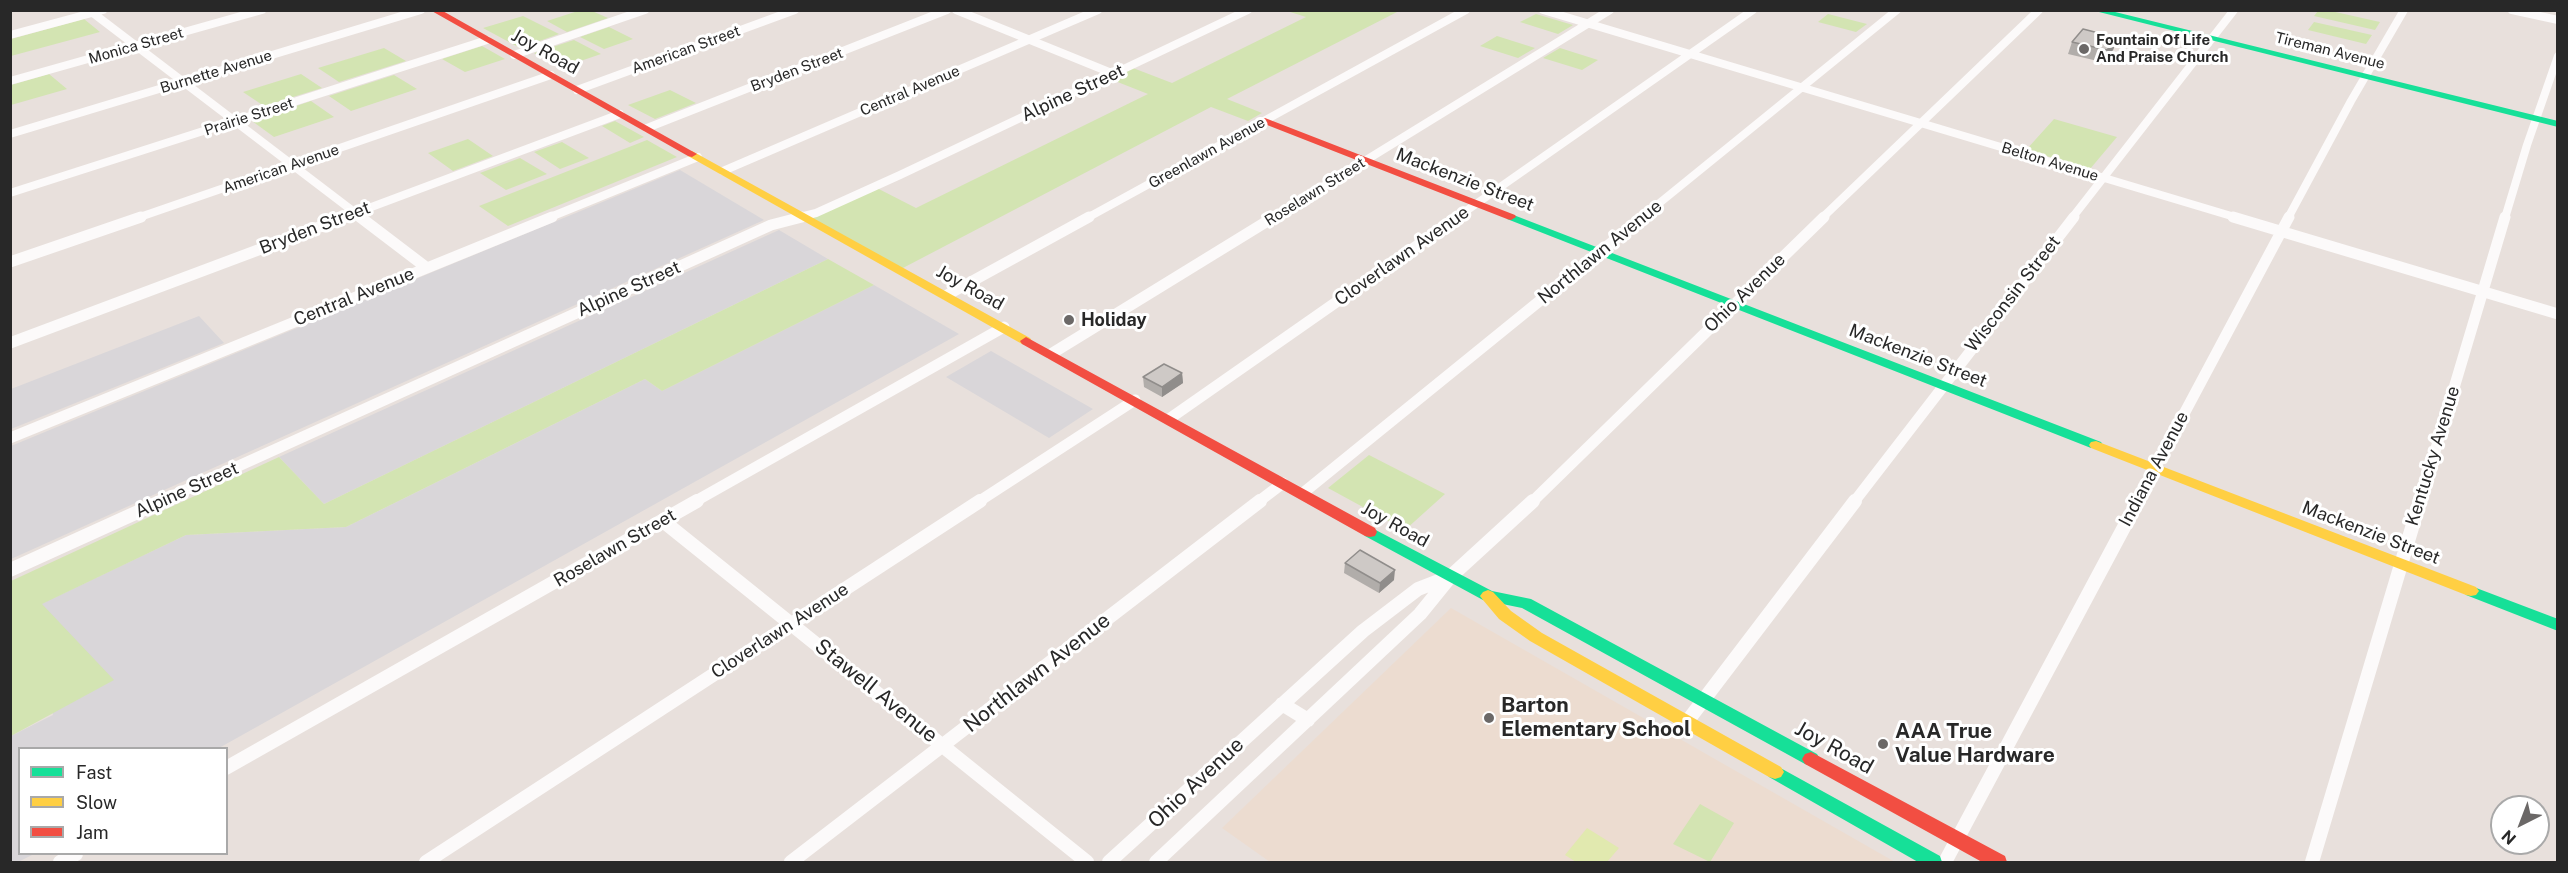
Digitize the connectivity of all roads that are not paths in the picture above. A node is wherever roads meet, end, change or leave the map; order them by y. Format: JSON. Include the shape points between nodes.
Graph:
{"nodes":[{"id":1,"x":103,"y":10,"type":"edge"},
{"id":2,"x":262,"y":10,"type":"edge"},
{"id":3,"x":421,"y":10,"type":"edge"},
{"id":4,"x":434,"y":10,"type":"edge"},
{"id":5,"x":609,"y":10,"type":"edge"},
{"id":6,"x":645,"y":10,"type":"edge"},
{"id":7,"x":795,"y":10,"type":"edge"},
{"id":8,"x":947,"y":10,"type":"edge"},
{"id":9,"x":956,"y":10,"type":"edge"},
{"id":10,"x":1098,"y":10,"type":"edge"},
{"id":11,"x":1248,"y":10,"type":"edge"},
{"id":12,"x":1466,"y":10,"type":"edge"},
{"id":13,"x":1543,"y":10,"type":"edge"},
{"id":14,"x":1610,"y":10,"type":"edge"},
{"id":15,"x":1753,"y":10,"type":"edge"},
{"id":16,"x":1897,"y":10,"type":"edge"},
{"id":17,"x":2040,"y":10,"type":"edge"},
{"id":18,"x":2095,"y":10,"type":"edge"},
{"id":19,"x":2234,"y":10,"type":"edge"},
{"id":20,"x":2404,"y":10,"type":"edge"},
{"id":21,"x":2512,"y":10,"type":"edge"},
{"id":22,"x":90,"y":12,"type":"edge"},
{"id":23,"x":623,"y":18,"type":"junction"},
{"id":24,"x":2558,"y":20,"type":"edge"},
{"id":25,"x":1588,"y":24,"type":"junction"},
{"id":26,"x":10,"y":35,"type":"edge"},
{"id":27,"x":2211,"y":39,"type":"junction"},
{"id":28,"x":487,"y":40,"type":"junction"},
{"id":29,"x":1029,"y":40,"type":"junction"},
{"id":30,"x":135,"y":46,"type":"junction"},
{"id":31,"x":514,"y":55,"type":"junction"},
{"id":32,"x":1690,"y":55,"type":"junction"},
{"id":33,"x":2558,"y":56,"type":"edge"},
{"id":34,"x":1114,"y":74,"type":"junction"},
{"id":35,"x":551,"y":75,"type":"junction"},
{"id":36,"x":2365,"y":76,"type":"junction"},
{"id":37,"x":10,"y":81,"type":"edge"},
{"id":38,"x":183,"y":82,"type":"junction"},
{"id":39,"x":1802,"y":88,"type":"junction"},
{"id":40,"x":577,"y":90,"type":"junction"},
{"id":41,"x":620,"y":114,"type":"junction"},
{"id":42,"x":2536,"y":118,"type":"junction"},
{"id":43,"x":234,"y":121,"type":"junction"},
{"id":44,"x":1265,"y":121,"type":"junction"},
{"id":45,"x":1921,"y":123,"type":"junction"},
{"id":46,"x":2558,"y":124,"type":"edge"},
{"id":47,"x":647,"y":128,"type":"junction"},
{"id":48,"x":10,"y":134,"type":"edge"},
{"id":49,"x":698,"y":157,"type":"junction"},
{"id":50,"x":1366,"y":160,"type":"junction"},
{"id":51,"x":291,"y":165,"type":"junction"},
{"id":52,"x":723,"y":171,"type":"junction"},
{"id":53,"x":2103,"y":178,"type":"junction"},
{"id":54,"x":10,"y":194,"type":"edge"},
{"id":55,"x":1477,"y":204,"type":"junction"},
{"id":56,"x":355,"y":213,"type":"junction"},
{"id":57,"x":803,"y":215,"type":"junction"},
{"id":58,"x":2282,"y":232,"type":"junction"},
{"id":59,"x":1600,"y":252,"type":"junction"},
{"id":60,"x":10,"y":262,"type":"edge"},
{"id":61,"x":427,"y":268,"type":"junction"},
{"id":62,"x":2483,"y":292,"type":"junction"},
{"id":63,"x":947,"y":295,"type":"junction"},
{"id":64,"x":1734,"y":303,"type":"junction"},
{"id":65,"x":2558,"y":314,"type":"edge"},
{"id":66,"x":1004,"y":327,"type":"junction"},
{"id":67,"x":10,"y":343,"type":"edge"},
{"id":68,"x":1051,"y":354,"type":"junction"},
{"id":69,"x":1943,"y":385,"type":"junction"},
{"id":70,"x":1135,"y":400,"type":"junction"},
{"id":71,"x":1169,"y":419,"type":"junction"},
{"id":72,"x":10,"y":438,"type":"edge"},
{"id":73,"x":2154,"y":467,"type":"junction"},
{"id":74,"x":1283,"y":483,"type":"junction"},
{"id":75,"x":1303,"y":493,"type":"junction"},
{"id":76,"x":663,"y":521,"type":"junction"},
{"id":77,"x":2400,"y":563,"type":"junction"},
{"id":78,"x":10,"y":570,"type":"edge"},
{"id":79,"x":1450,"y":577,"type":"junction"},
{"id":80,"x":1488,"y":596,"type":"junction"},
{"id":81,"x":792,"y":623,"type":"junction"},
{"id":82,"x":2558,"y":625,"type":"edge"},
{"id":83,"x":1704,"y":700,"type":"junction"},
{"id":84,"x":1282,"y":704,"type":"junction"},
{"id":85,"x":1308,"y":720,"type":"junction"},
{"id":86,"x":1686,"y":723,"type":"junction"},
{"id":87,"x":942,"y":746,"type":"junction"},
{"id":88,"x":228,"y":767,"type":"edge"},
{"id":89,"x":1957,"y":840,"type":"junction"},
{"id":90,"x":74,"y":855,"type":"edge"},
{"id":91,"x":60,"y":862,"type":"edge"},
{"id":92,"x":426,"y":862,"type":"edge"},
{"id":93,"x":791,"y":862,"type":"edge"},
{"id":94,"x":1087,"y":862,"type":"edge"},
{"id":95,"x":1109,"y":862,"type":"edge"},
{"id":96,"x":1156,"y":862,"type":"edge"},
{"id":97,"x":1933,"y":862,"type":"edge"},
{"id":98,"x":1945,"y":862,"type":"edge"},
{"id":99,"x":1998,"y":862,"type":"edge"},
{"id":100,"x":2312,"y":862,"type":"edge"}],
"edges":[{"from":1,"to":22,"type":"street"},
{"from":2,"to":30,"type":"street","name":"Monica Street"},
{"from":3,"to":38,"type":"street","name":"Burnette Avenue"},
{"from":4,"to":28,"type":"street","name":"Joy Road"},
{"from":5,"to":23,"type":"street"},
{"from":6,"to":23,"type":"street"},
{"from":7,"to":40,"type":"street","name":"American Street"},
{"from":8,"to":47,"type":"street","name":"Bryden Street"},
{"from":9,"to":29,"type":"street"},
{"from":10,"to":29,"type":"street","name":"Central Avenue"},
{"from":11,"to":34,"type":"street","name":"Alpine Street"},
{"from":12,"to":44,"type":"street","name":"Greenlawn Avenue"},
{"from":13,"to":25,"type":"street","name":"Belton Avenue"},
{"from":14,"to":25,"type":"street","name":"Roselawn Street"},
{"from":15,"to":32,"type":"street","name":"Cloverlawn Avenue"},
{"from":16,"to":39,"type":"street","name":"Northlawn Avenue"},
{"from":17,"to":45,"type":"street","name":"Ohio Avenue"},
{"from":18,"to":27,"type":"street","name":"Tireman Avenue"},
{"from":19,"to":27,"type":"street","name":"Wisconsin Street"},
{"from":20,"to":36,"type":"street","name":"Indiana Avenue"},
{"from":21,"to":24,"type":"street"},
{"from":22,"to":26,"type":"street"},
{"from":22,"to":30,"type":"street"},
{"from":23,"to":31,"type":"street"},
{"from":25,"to":32,"type":"street","name":"Belton Avenue"},
{"from":25,"to":50,"type":"street","name":"Roselawn Street"},
{"from":27,"to":36,"type":"street","name":"Tireman Avenue"},
{"from":27,"to":53,"type":"street","name":"Wisconsin Street"},
{"from":28,"to":31,"type":"street","name":"Joy Road"},
{"from":28,"to":43,"type":"street","name":"Prairie Street"},
{"from":29,"to":34,"type":"street"},
{"from":29,"to":52,"type":"street","name":"Central Avenue"},
{"from":30,"to":37,"type":"street","name":"Monica Street"},
{"from":30,"to":38,"type":"street"},
{"from":31,"to":35,"type":"street","name":"Joy Road"},
{"from":32,"to":39,"type":"street","name":"Belton Avenue"},
{"from":32,"to":55,"type":"street","name":"Cloverlawn Avenue"},
{"from":33,"to":42,"type":"street","name":"Kentucky Avenue"},
{"from":34,"to":57,"type":"street","name":"Alpine Street","via":[[900,175],[816,213]]},
{"from":35,"to":40,"type":"street","name":"Joy Road"},
{"from":35,"to":51,"type":"street","name":"American Avenue"},
{"from":36,"to":42,"type":"street","name":"Tireman Avenue"},
{"from":36,"to":58,"type":"street","name":"Indiana Avenue"},
{"from":38,"to":43,"type":"street"},
{"from":38,"to":48,"type":"street","name":"Burnette Avenue"},
{"from":39,"to":45,"type":"street","name":"Belton Avenue"},
{"from":39,"to":59,"type":"street","name":"Northlawn Avenue"},
{"from":40,"to":41,"type":"street","name":"Joy Road"},
{"from":41,"to":47,"type":"street","name":"Joy Road"},
{"from":41,"to":56,"type":"street","name":"Bryden Street"},
{"from":42,"to":46,"type":"street","name":"Tireman Avenue"},
{"from":42,"to":62,"type":"street","name":"Kentucky Avenue"},
{"from":43,"to":51,"type":"street"},
{"from":43,"to":54,"type":"street","name":"Prairie Street"},
{"from":44,"to":50,"type":"street","name":"Mackenzie Street"},
{"from":44,"to":63,"type":"street","name":"Greenlawn Avenue"},
{"from":45,"to":53,"type":"street","name":"Belton Avenue"},
{"from":45,"to":64,"type":"street","name":"Ohio Avenue"},
{"from":47,"to":49,"type":"street","name":"Joy Road"},
{"from":49,"to":52,"type":"street","name":"Joy Road"},
{"from":49,"to":61,"type":"street","name":"Central Avenue"},
{"from":50,"to":55,"type":"street","name":"Mackenzie Street"},
{"from":50,"to":68,"type":"street","name":"Roselawn Street"},
{"from":51,"to":56,"type":"street"},
{"from":51,"to":60,"type":"street","name":"American Avenue"},
{"from":52,"to":57,"type":"street","name":"Joy Road"},
{"from":53,"to":58,"type":"street","name":"Belton Avenue"},
{"from":53,"to":69,"type":"street","name":"Wisconsin Street"},
{"from":55,"to":59,"type":"street","name":"Mackenzie Street"},
{"from":55,"to":71,"type":"street","name":"Cloverlawn Avenue"},
{"from":56,"to":61,"type":"street"},
{"from":56,"to":67,"type":"street","name":"Bryden Street"},
{"from":57,"to":63,"type":"street","name":"Joy Road"},
{"from":57,"to":78,"type":"street","name":"Alpine Street","via":[[760,230]]},
{"from":58,"to":62,"type":"street","name":"Belton Avenue"},
{"from":58,"to":73,"type":"street","name":"Indiana Avenue"},
{"from":59,"to":64,"type":"street","name":"Mackenzie Street"},
{"from":59,"to":75,"type":"street","name":"Northlawn Avenue"},
{"from":61,"to":72,"type":"street","name":"Central Avenue"},
{"from":62,"to":65,"type":"street","name":"Belton Avenue"},
{"from":62,"to":77,"type":"street","name":"Kentucky Avenue"},
{"from":63,"to":66,"type":"street","name":"Joy Road"},
{"from":64,"to":69,"type":"street","name":"Mackenzie Street"},
{"from":64,"to":79,"type":"street","name":"Ohio Avenue","via":[[1514,520]]},
{"from":66,"to":68,"type":"street","name":"Joy Road"},
{"from":66,"to":76,"type":"street","name":"Roselawn Street"},
{"from":68,"to":70,"type":"street","name":"Joy Road"},
{"from":69,"to":73,"type":"street","name":"Mackenzie Street"},
{"from":69,"to":83,"type":"street","name":"Wisconsin Street"},
{"from":70,"to":71,"type":"street","name":"Joy Road"},
{"from":70,"to":81,"type":"street","name":"Cloverlawn Avenue"},
{"from":71,"to":74,"type":"street","name":"Joy Road"},
{"from":73,"to":77,"type":"street","name":"Mackenzie Street"},
{"from":73,"to":89,"type":"street","name":"Indiana Avenue"},
{"from":74,"to":75,"type":"street","name":"Joy Road"},
{"from":74,"to":87,"type":"street","name":"Northlawn Avenue"},
{"from":75,"to":79,"type":"street","name":"Joy Road"},
{"from":76,"to":81,"type":"street","name":"Stawell Avenue"},
{"from":76,"to":88,"type":"street","name":"Roselawn Street"},
{"from":77,"to":82,"type":"street","name":"Mackenzie Street"},
{"from":77,"to":100,"type":"street","name":"Kentucky Avenue"},
{"from":79,"to":80,"type":"street","name":"Joy Road"},
{"from":79,"to":84,"type":"street","name":"Ohio Avenue","via":[[1399,601]]},
{"from":79,"to":85,"type":"street","name":"Ohio Avenue","via":[[1420,614]]},
{"from":80,"to":83,"type":"street","name":"Joy Road","via":[[1526,603]]},
{"from":80,"to":86,"type":"street","name":"Joy Road","via":[[1505,615],[1536,637]]},
{"from":81,"to":87,"type":"street","name":"Stawell Avenue"},
{"from":81,"to":92,"type":"street","name":"Cloverlawn Avenue"},
{"from":83,"to":86,"type":"street","name":"Wisconsin Street"},
{"from":83,"to":89,"type":"street","name":"Joy Road"},
{"from":84,"to":85,"type":"street"},
{"from":84,"to":95,"type":"street","name":"Ohio Avenue"},
{"from":85,"to":96,"type":"street","name":"Ohio Avenue"},
{"from":86,"to":97,"type":"street","name":"Joy Road"},
{"from":87,"to":93,"type":"street","name":"Northlawn Avenue"},
{"from":87,"to":94,"type":"street","name":"Stawell Avenue"},
{"from":89,"to":98,"type":"street","name":"Indiana Avenue"},
{"from":89,"to":99,"type":"street","name":"Joy Road"},
{"from":90,"to":91,"type":"street"}]}
